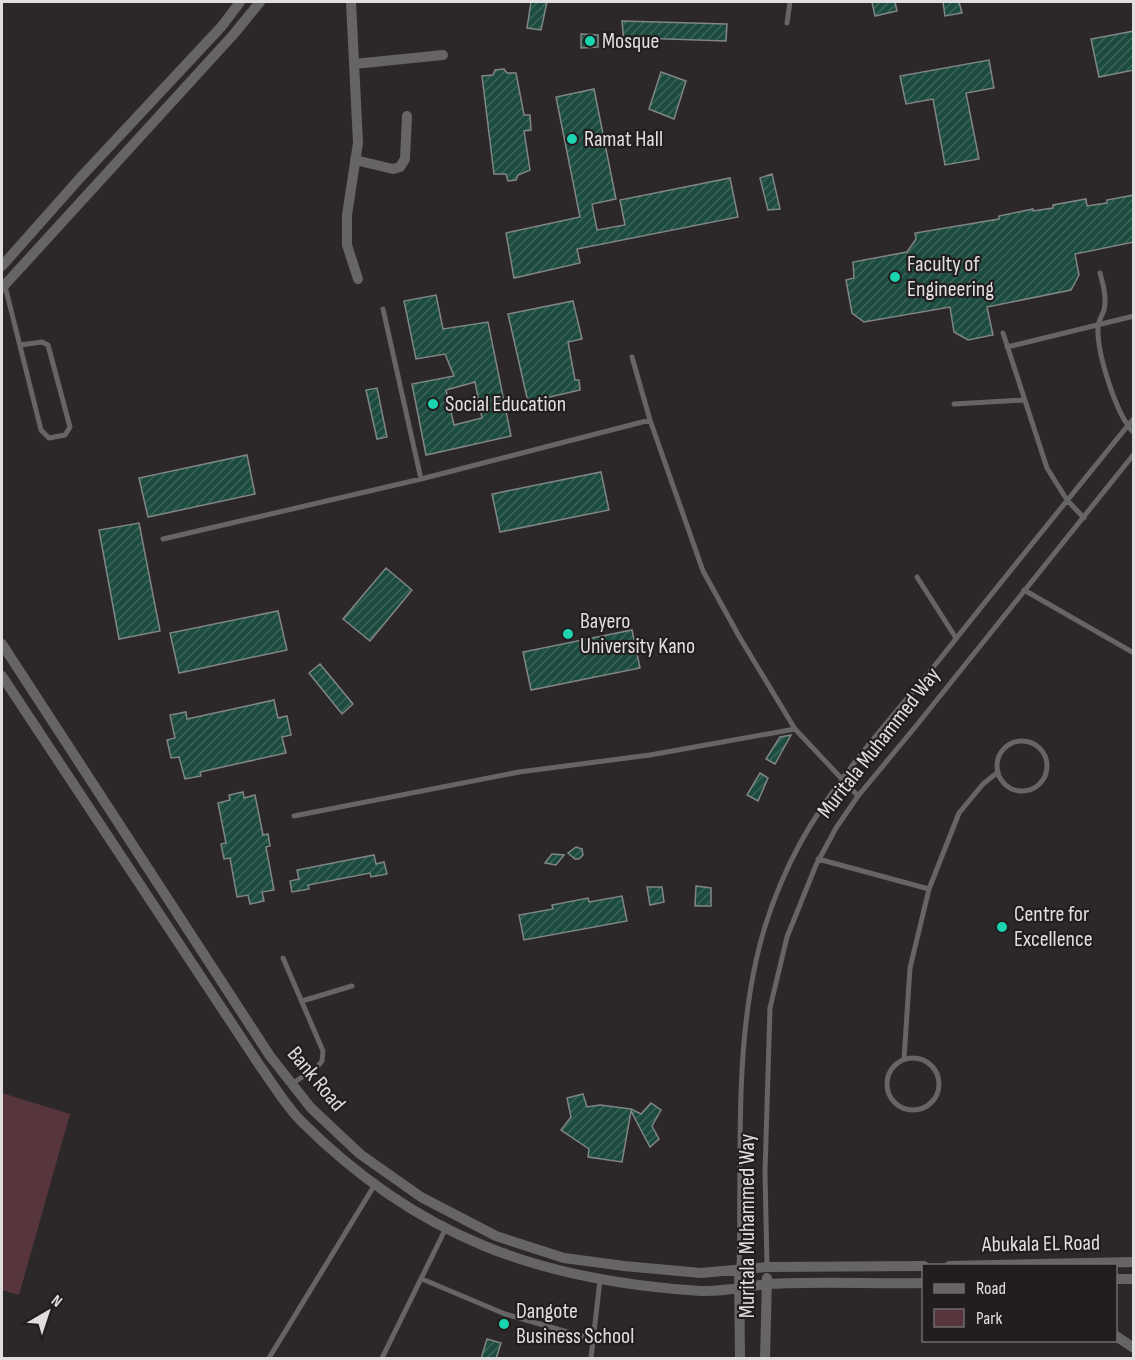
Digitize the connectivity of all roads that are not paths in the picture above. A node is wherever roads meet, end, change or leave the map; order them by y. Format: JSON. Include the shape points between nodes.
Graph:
{"nodes":[{"id":1,"x":240,"y":2,"type":"edge"},
{"id":2,"x":260,"y":2,"type":"edge"},
{"id":3,"x":351,"y":2,"type":"edge"},
{"id":4,"x":789,"y":2,"type":"edge"},
{"id":5,"x":787,"y":23,"type":"dead end"},
{"id":6,"x":222,"y":26,"type":"junction"},
{"id":7,"x":233,"y":35,"type":"junction"},
{"id":8,"x":443,"y":55,"type":"dead end"},
{"id":9,"x":354,"y":64,"type":"junction"},
{"id":10,"x":407,"y":116,"type":"dead end"},
{"id":11,"x":356,"y":160,"type":"junction"},
{"id":12,"x":2,"y":266,"type":"edge"},
{"id":13,"x":1100,"y":273,"type":"dead end"},
{"id":14,"x":358,"y":279,"type":"dead end"},
{"id":15,"x":3,"y":286,"type":"edge"},
{"id":16,"x":383,"y":309,"type":"dead end"},
{"id":17,"x":1134,"y":316,"type":"edge"},
{"id":18,"x":1097,"y":324,"type":"junction"},
{"id":19,"x":1003,"y":333,"type":"dead end"},
{"id":20,"x":20,"y":345,"type":"junction"},
{"id":21,"x":1007,"y":347,"type":"junction"},
{"id":22,"x":632,"y":357,"type":"dead end"},
{"id":23,"x":1024,"y":400,"type":"junction"},
{"id":24,"x":954,"y":404,"type":"dead end"},
{"id":25,"x":1134,"y":418,"type":"edge"},
{"id":26,"x":650,"y":420,"type":"junction"},
{"id":27,"x":1127,"y":426,"type":"junction"},
{"id":28,"x":1134,"y":433,"type":"edge"},
{"id":29,"x":1134,"y":454,"type":"edge"},
{"id":30,"x":421,"y":479,"type":"junction"},
{"id":31,"x":1067,"y":500,"type":"junction"},
{"id":32,"x":1084,"y":518,"type":"junction"},
{"id":33,"x":163,"y":539,"type":"dead end"},
{"id":34,"x":917,"y":576,"type":"dead end"},
{"id":35,"x":1024,"y":590,"type":"junction"},
{"id":36,"x":956,"y":638,"type":"junction"},
{"id":37,"x":2,"y":644,"type":"edge"},
{"id":38,"x":1134,"y":654,"type":"edge"},
{"id":39,"x":6,"y":662,"type":"edge"},
{"id":40,"x":2,"y":676,"type":"edge"},
{"id":41,"x":795,"y":729,"type":"junction"},
{"id":42,"x":998,"y":772,"type":"junction"},
{"id":43,"x":842,"y":781,"type":"junction"},
{"id":44,"x":858,"y":796,"type":"junction"},
{"id":45,"x":294,"y":816,"type":"dead end"},
{"id":46,"x":818,"y":860,"type":"junction"},
{"id":47,"x":929,"y":889,"type":"junction"},
{"id":48,"x":283,"y":958,"type":"dead end"},
{"id":49,"x":352,"y":986,"type":"dead end"},
{"id":50,"x":302,"y":1001,"type":"junction"},
{"id":51,"x":904,"y":1059,"type":"junction"},
{"id":52,"x":292,"y":1084,"type":"junction"},
{"id":53,"x":374,"y":1186,"type":"junction"},
{"id":54,"x":445,"y":1230,"type":"junction"},
{"id":55,"x":1134,"y":1262,"type":"edge"},
{"id":56,"x":1042,"y":1264,"type":"edge"},
{"id":57,"x":922,"y":1266,"type":"edge"},
{"id":58,"x":767,"y":1267,"type":"junction"},
{"id":59,"x":739,"y":1269,"type":"junction"},
{"id":60,"x":422,"y":1279,"type":"junction"},
{"id":61,"x":1117,"y":1279,"type":"edge"},
{"id":62,"x":1134,"y":1279,"type":"edge"},
{"id":63,"x":600,"y":1280,"type":"junction"},
{"id":64,"x":922,"y":1283,"type":"edge"},
{"id":65,"x":767,"y":1284,"type":"junction"},
{"id":66,"x":739,"y":1289,"type":"junction"},
{"id":67,"x":1117,"y":1337,"type":"edge"},
{"id":68,"x":592,"y":1340,"type":"junction"},
{"id":69,"x":1134,"y":1348,"type":"edge"},
{"id":70,"x":269,"y":1359,"type":"edge"},
{"id":71,"x":382,"y":1359,"type":"edge"},
{"id":72,"x":591,"y":1359,"type":"edge"},
{"id":73,"x":740,"y":1359,"type":"edge"},
{"id":74,"x":765,"y":1359,"type":"edge"}],
"edges":[{"from":1,"to":6,"type":"street"},
{"from":2,"to":7,"type":"street"},
{"from":3,"to":9,"type":"street"},
{"from":4,"to":5,"type":"lane"},
{"from":6,"to":7,"type":"street"},
{"from":6,"to":12,"type":"street"},
{"from":7,"to":15,"type":"street"},
{"from":8,"to":9,"type":"street"},
{"from":9,"to":11,"type":"street"},
{"from":10,"to":11,"type":"street","via":[[405,159],[400,167],[393,169]]},
{"from":11,"to":14,"type":"street","via":[[347,215],[347,245]]},
{"from":13,"to":18,"type":"lane","via":[[1104,309]]},
{"from":15,"to":20,"type":"lane"},
{"from":16,"to":30,"type":"lane"},
{"from":17,"to":18,"type":"lane"},
{"from":18,"to":21,"type":"lane"},
{"from":18,"to":27,"type":"lane","via":[[1098,347]]},
{"from":19,"to":21,"type":"lane"},
{"from":20,"to":20,"type":"lane","via":[[48,345],[70,427],[65,435],[49,438],[41,430]]},
{"from":21,"to":23,"type":"lane"},
{"from":22,"to":26,"type":"lane"},
{"from":23,"to":24,"type":"lane"},
{"from":23,"to":31,"type":"lane","via":[[1047,468]]},
{"from":25,"to":27,"type":"lane"},
{"from":26,"to":30,"type":"lane"},
{"from":26,"to":41,"type":"lane","via":[[703,571]]},
{"from":27,"to":28,"type":"lane"},
{"from":27,"to":31,"type":"lane"},
{"from":29,"to":32,"type":"lane","name":"Muritala Muhammed Way"},
{"from":30,"to":33,"type":"lane"},
{"from":31,"to":32,"type":"lane"},
{"from":31,"to":36,"type":"lane"},
{"from":32,"to":35,"type":"lane","name":"Muritala Muhammed Way"},
{"from":34,"to":36,"type":"lane"},
{"from":35,"to":38,"type":"lane"},
{"from":35,"to":44,"type":"lane","name":"Muritala Muhammed Way"},
{"from":36,"to":43,"type":"lane"},
{"from":37,"to":39,"type":"street","name":"Bank Road"},
{"from":39,"to":52,"type":"street","name":"Bank Road"},
{"from":40,"to":53,"type":"street","via":[[260,1066],[300,1119]]},
{"from":41,"to":43,"type":"lane"},
{"from":41,"to":45,"type":"lane","via":[[650,755],[519,772]]},
{"from":42,"to":42,"type":"lane","via":[[1006,785],[1029,791],[1046,776],[1047,760],[1031,742],[1016,741],[1003,750]]},
{"from":42,"to":47,"type":"lane","via":[[959,813]]},
{"from":43,"to":44,"type":"lane"},
{"from":43,"to":59,"type":"lane","via":[[820,809],[792,859],[756,959],[747,1009],[742,1081]]},
{"from":44,"to":46,"type":"lane","name":"Muritala Muhammed Way"},
{"from":46,"to":47,"type":"lane"},
{"from":46,"to":58,"type":"lane","name":"Muritala Muhammed Way","via":[[787,937],[770,1008],[765,1172]]},
{"from":47,"to":51,"type":"lane","via":[[910,968]]},
{"from":48,"to":50,"type":"lane"},
{"from":49,"to":50,"type":"lane"},
{"from":50,"to":52,"type":"lane","via":[[323,1051],[322,1061]]},
{"from":51,"to":51,"type":"lane","via":[[888,1077],[889,1093],[906,1109],[922,1108],[930,1104],[938,1090],[937,1075],[927,1062]]},
{"from":52,"to":59,"type":"street","name":"Bank Road","via":[[311,1108],[390,1177],[496,1236],[564,1258],[701,1273]]},
{"from":53,"to":54,"type":"street"},
{"from":53,"to":70,"type":"lane"},
{"from":54,"to":60,"type":"lane"},
{"from":54,"to":63,"type":"street","via":[[492,1251]]},
{"from":55,"to":56,"type":"street","name":"Abukala EL Road"},
{"from":57,"to":58,"type":"street"},
{"from":58,"to":59,"type":"street","name":"Bank Road"},
{"from":58,"to":65,"type":"street","name":"Muritala Muhammed Way"},
{"from":59,"to":66,"type":"street"},
{"from":60,"to":68,"type":"lane","via":[[505,1314]]},
{"from":60,"to":71,"type":"lane"},
{"from":61,"to":62,"type":"street"},
{"from":63,"to":66,"type":"street","via":[[703,1291]]},
{"from":63,"to":68,"type":"lane"},
{"from":64,"to":65,"type":"street"},
{"from":65,"to":66,"type":"street"},
{"from":65,"to":74,"type":"street","name":"Muritala Muhammed Way"},
{"from":66,"to":73,"type":"street"},
{"from":67,"to":69,"type":"street"},
{"from":68,"to":72,"type":"lane"}]}
